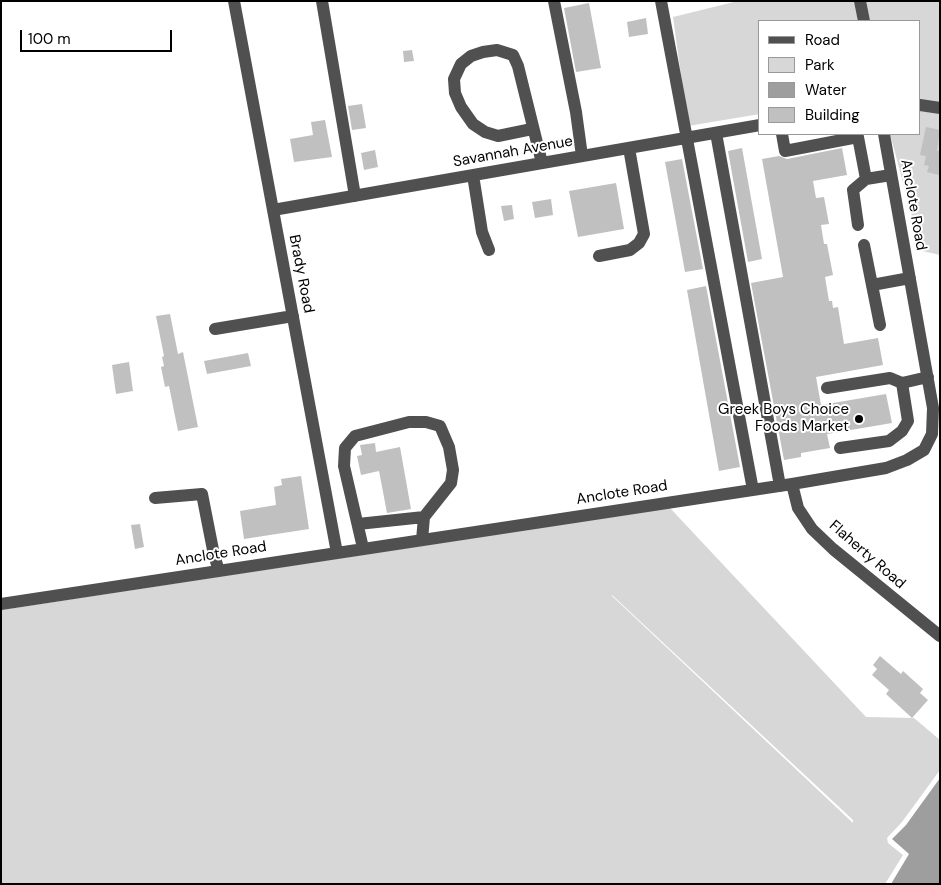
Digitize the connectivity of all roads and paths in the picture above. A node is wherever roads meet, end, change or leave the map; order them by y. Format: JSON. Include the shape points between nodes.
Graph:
{"nodes":[{"id":1,"x":234,"y":1,"type":"edge"},
{"id":2,"x":322,"y":1,"type":"edge"},
{"id":3,"x":554,"y":1,"type":"edge"},
{"id":4,"x":661,"y":1,"type":"edge"},
{"id":5,"x":860,"y":1,"type":"edge"},
{"id":6,"x":864,"y":20,"type":"edge"},
{"id":7,"x":921,"y":105,"type":"edge"},
{"id":8,"x":940,"y":108,"type":"edge"},
{"id":9,"x":758,"y":125,"type":"edge"},
{"id":10,"x":532,"y":129,"type":"junction"},
{"id":11,"x":716,"y":133,"type":"junction"},
{"id":12,"x":782,"y":135,"type":"edge"},
{"id":13,"x":884,"y":135,"type":"edge"},
{"id":14,"x":687,"y":138,"type":"junction"},
{"id":15,"x":628,"y":148,"type":"junction"},
{"id":16,"x":582,"y":156,"type":"junction"},
{"id":17,"x":542,"y":163,"type":"junction"},
{"id":18,"x":473,"y":175,"type":"junction"},
{"id":19,"x":891,"y":175,"type":"junction"},
{"id":20,"x":866,"y":179,"type":"junction"},
{"id":21,"x":355,"y":196,"type":"junction"},
{"id":22,"x":273,"y":210,"type":"junction"},
{"id":23,"x":858,"y":225,"type":"dead end"},
{"id":24,"x":864,"y":244,"type":"dead end"},
{"id":25,"x":488,"y":250,"type":"dead end"},
{"id":26,"x":599,"y":256,"type":"dead end"},
{"id":27,"x":910,"y":278,"type":"junction"},
{"id":28,"x":872,"y":284,"type":"junction"},
{"id":29,"x":292,"y":316,"type":"junction"},
{"id":30,"x":880,"y":325,"type":"dead end"},
{"id":31,"x":215,"y":329,"type":"dead end"},
{"id":32,"x":928,"y":377,"type":"junction"},
{"id":33,"x":902,"y":382,"type":"junction"},
{"id":34,"x":827,"y":388,"type":"dead end"},
{"id":35,"x":840,"y":448,"type":"dead end"},
{"id":36,"x":344,"y":466,"type":"junction"},
{"id":37,"x":322,"y":472,"type":"junction"},
{"id":38,"x":786,"y":485,"type":"junction"},
{"id":39,"x":753,"y":490,"type":"junction"},
{"id":40,"x":155,"y":498,"type":"dead end"},
{"id":41,"x":424,"y":517,"type":"junction"},
{"id":42,"x":358,"y":524,"type":"junction"},
{"id":43,"x":422,"y":540,"type":"junction"},
{"id":44,"x":363,"y":548,"type":"junction"},
{"id":45,"x":337,"y":552,"type":"junction"},
{"id":46,"x":219,"y":571,"type":"junction"},
{"id":47,"x":1,"y":604,"type":"edge"},
{"id":48,"x":940,"y":636,"type":"edge"}],
"edges":[{"from":1,"to":22,"type":"street","name":"Brady Road"},
{"from":2,"to":21,"type":"street"},
{"from":3,"to":16,"type":"street"},
{"from":4,"to":14,"type":"street"},
{"from":5,"to":6,"type":"street"},
{"from":7,"to":8,"type":"street"},
{"from":9,"to":11,"type":"street","name":"Savannah Avenue"},
{"from":10,"to":10,"type":"street","via":[[513,55],[497,50],[471,56],[461,64],[454,79],[455,93],[472,124],[498,136]]},
{"from":10,"to":17,"type":"street"},
{"from":11,"to":14,"type":"street","name":"Savannah Avenue"},
{"from":11,"to":38,"type":"street","name":"Flaherty Road"},
{"from":12,"to":20,"type":"street","via":[[785,151],[858,137]]},
{"from":13,"to":19,"type":"street","name":"Anclote Road"},
{"from":14,"to":15,"type":"street","name":"Savannah Avenue"},
{"from":14,"to":39,"type":"street"},
{"from":15,"to":16,"type":"street","name":"Savannah Avenue"},
{"from":15,"to":26,"type":"street","via":[[644,234],[630,250]]},
{"from":16,"to":17,"type":"street","name":"Savannah Avenue"},
{"from":17,"to":18,"type":"street","name":"Savannah Avenue"},
{"from":18,"to":21,"type":"street","name":"Savannah Avenue"},
{"from":18,"to":25,"type":"street"},
{"from":19,"to":20,"type":"street"},
{"from":19,"to":27,"type":"street","name":"Anclote Road"},
{"from":20,"to":23,"type":"street","via":[[853,190]]},
{"from":21,"to":22,"type":"street","name":"Savannah Avenue"},
{"from":22,"to":29,"type":"street","name":"Brady Road"},
{"from":24,"to":28,"type":"street"},
{"from":27,"to":28,"type":"street"},
{"from":27,"to":32,"type":"street","name":"Anclote Road"},
{"from":28,"to":30,"type":"street"},
{"from":29,"to":31,"type":"street"},
{"from":29,"to":37,"type":"street","name":"Brady Road"},
{"from":32,"to":33,"type":"street"},
{"from":32,"to":38,"type":"street","name":"Anclote Road","via":[[933,408],[932,434],[924,450],[886,468]]},
{"from":33,"to":34,"type":"street","via":[[890,378]]},
{"from":33,"to":35,"type":"street","via":[[908,421],[902,431],[889,441]]},
{"from":36,"to":37,"type":"street"},
{"from":36,"to":41,"type":"street","via":[[345,448],[355,436],[409,422],[440,426],[449,447],[453,470],[451,483]]},
{"from":36,"to":42,"type":"street"},
{"from":37,"to":45,"type":"street","name":"Brady Road"},
{"from":38,"to":39,"type":"street","name":"Anclote Road"},
{"from":38,"to":48,"type":"street","name":"Flaherty Road","via":[[812,529],[832,549]]},
{"from":39,"to":43,"type":"street","name":"Anclote Road"},
{"from":40,"to":46,"type":"street","via":[[202,494]]},
{"from":41,"to":42,"type":"street"},
{"from":41,"to":43,"type":"street"},
{"from":42,"to":44,"type":"street"},
{"from":43,"to":44,"type":"street","name":"Anclote Road"},
{"from":44,"to":45,"type":"street","name":"Anclote Road"},
{"from":45,"to":46,"type":"street","name":"Anclote Road"},
{"from":46,"to":47,"type":"street","name":"Anclote Road"}]}
